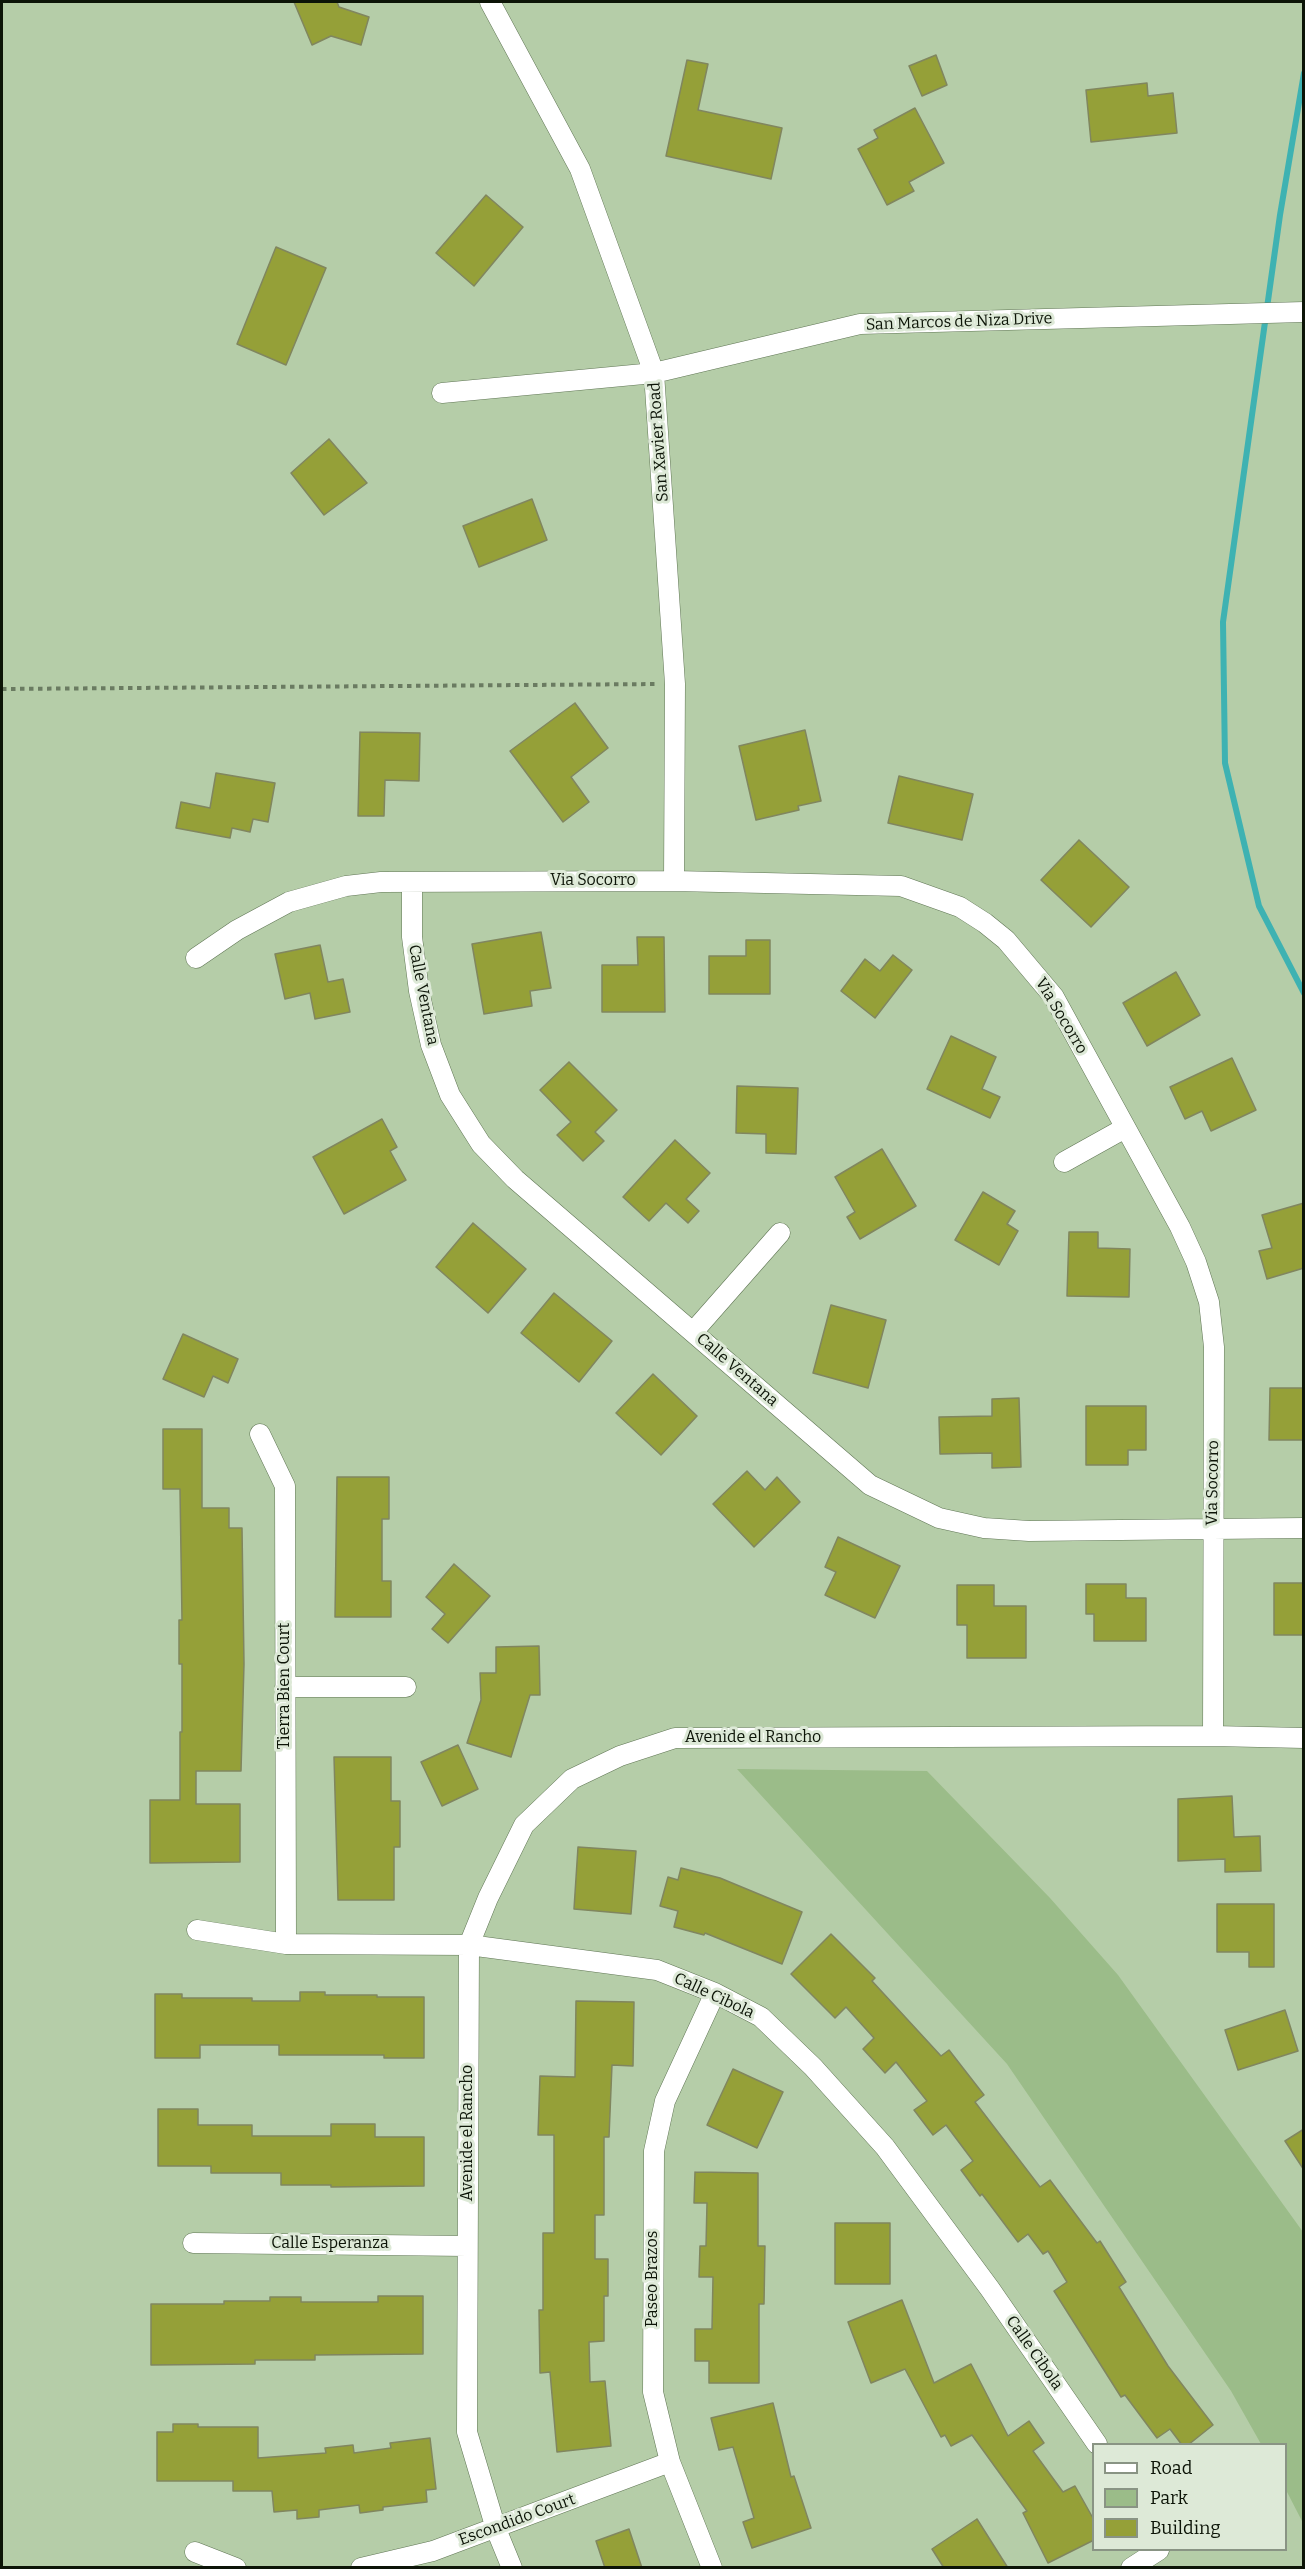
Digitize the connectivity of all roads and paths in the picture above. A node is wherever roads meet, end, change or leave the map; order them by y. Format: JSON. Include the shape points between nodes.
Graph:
{"nodes":[{"id":1,"x":490,"y":2,"type":"edge"},
{"id":2,"x":1304,"y":312,"type":"edge"},
{"id":3,"x":654,"y":373,"type":"junction"},
{"id":4,"x":442,"y":393,"type":"dead end"},
{"id":5,"x":675,"y":684,"type":"junction"},
{"id":6,"x":2,"y":689,"type":"edge"},
{"id":7,"x":674,"y":881,"type":"junction"},
{"id":8,"x":412,"y":882,"type":"junction"},
{"id":9,"x":196,"y":958,"type":"dead end"},
{"id":10,"x":1125,"y":1128,"type":"junction"},
{"id":11,"x":1064,"y":1162,"type":"dead end"},
{"id":12,"x":780,"y":1233,"type":"dead end"},
{"id":13,"x":693,"y":1332,"type":"junction"},
{"id":14,"x":260,"y":1434,"type":"dead end"},
{"id":15,"x":1304,"y":1528,"type":"edge"},
{"id":16,"x":1212,"y":1529,"type":"junction"},
{"id":17,"x":285,"y":1687,"type":"junction"},
{"id":18,"x":406,"y":1687,"type":"dead end"},
{"id":19,"x":1212,"y":1736,"type":"junction"},
{"id":20,"x":1304,"y":1738,"type":"edge"},
{"id":21,"x":197,"y":1930,"type":"dead end"},
{"id":22,"x":286,"y":1944,"type":"junction"},
{"id":23,"x":469,"y":1945,"type":"junction"},
{"id":24,"x":715,"y":1993,"type":"junction"},
{"id":25,"x":193,"y":2243,"type":"dead end"},
{"id":26,"x":467,"y":2246,"type":"junction"},
{"id":27,"x":1096,"y":2443,"type":"edge"},
{"id":28,"x":670,"y":2462,"type":"junction"},
{"id":29,"x":496,"y":2529,"type":"junction"},
{"id":30,"x":1157,"y":2551,"type":"edge"},
{"id":31,"x":195,"y":2552,"type":"dead end"},
{"id":32,"x":236,"y":2568,"type":"edge"},
{"id":33,"x":361,"y":2568,"type":"edge"},
{"id":34,"x":512,"y":2568,"type":"edge"},
{"id":35,"x":712,"y":2568,"type":"edge"},
{"id":36,"x":1131,"y":2568,"type":"edge"}],
"edges":[{"from":1,"to":3,"type":"street","name":"San Xavier Road","via":[[580,169]]},
{"from":2,"to":3,"type":"street","name":"San Marcos de Niza Drive","via":[[860,324]]},
{"from":3,"to":4,"type":"street","name":"San Marcos de Niza Drive"},
{"from":3,"to":5,"type":"street","name":"San Xavier Road"},
{"from":5,"to":6,"type":"path"},
{"from":5,"to":7,"type":"street","name":"San Xavier Road"},
{"from":7,"to":8,"type":"street","name":"Via Socorro"},
{"from":7,"to":10,"type":"street","name":"Via Socorro","via":[[901,886],[960,907],[1006,940],[1054,997]]},
{"from":8,"to":9,"type":"street","name":"Via Socorro","via":[[346,886],[289,902]]},
{"from":8,"to":13,"type":"street","name":"Calle Ventana","via":[[412,937],[419,992],[431,1046],[450,1095],[482,1144],[515,1179]]},
{"from":10,"to":11,"type":"street"},
{"from":10,"to":16,"type":"street","name":"Via Socorro","via":[[1180,1227],[1209,1302],[1214,1347]]},
{"from":12,"to":13,"type":"street"},
{"from":13,"to":16,"type":"street","name":"Calle Ventana","via":[[870,1485],[939,1518],[984,1528],[1029,1531]]},
{"from":14,"to":17,"type":"street","name":"Tierra Bien Court","via":[[285,1486]]},
{"from":15,"to":16,"type":"street","name":"Calle Ventana"},
{"from":16,"to":19,"type":"street","name":"Via Socorro"},
{"from":17,"to":18,"type":"street"},
{"from":17,"to":22,"type":"street","name":"Tierra Bien Court"},
{"from":19,"to":20,"type":"street","name":"Avenide el Rancho"},
{"from":19,"to":23,"type":"street","name":"Avenide el Rancho","via":[[675,1738],[620,1756],[572,1779],[524,1825]]},
{"from":21,"to":22,"type":"street","name":"Calle Cibola"},
{"from":22,"to":23,"type":"street","name":"Calle Cibola"},
{"from":23,"to":24,"type":"street","name":"Calle Cibola","via":[[657,1970]]},
{"from":23,"to":26,"type":"street","name":"Avenide el Rancho"},
{"from":24,"to":27,"type":"street","name":"Calle Cibola","via":[[761,2018],[813,2067],[885,2147],[990,2289]]},
{"from":24,"to":28,"type":"street","name":"Paseo Brazos","via":[[665,2101],[654,2151],[653,2392]]},
{"from":25,"to":26,"type":"street","name":"Calle Esperanza"},
{"from":26,"to":29,"type":"street","name":"Avenide el Rancho","via":[[467,2432]]},
{"from":28,"to":29,"type":"street","name":"Escondido Court"},
{"from":28,"to":35,"type":"street","name":"Paseo Brazos"},
{"from":29,"to":33,"type":"street","name":"Escondido Court","via":[[433,2551]]},
{"from":29,"to":34,"type":"street","name":"Avenide el Rancho"},
{"from":30,"to":36,"type":"street"},
{"from":31,"to":32,"type":"street"}]}
